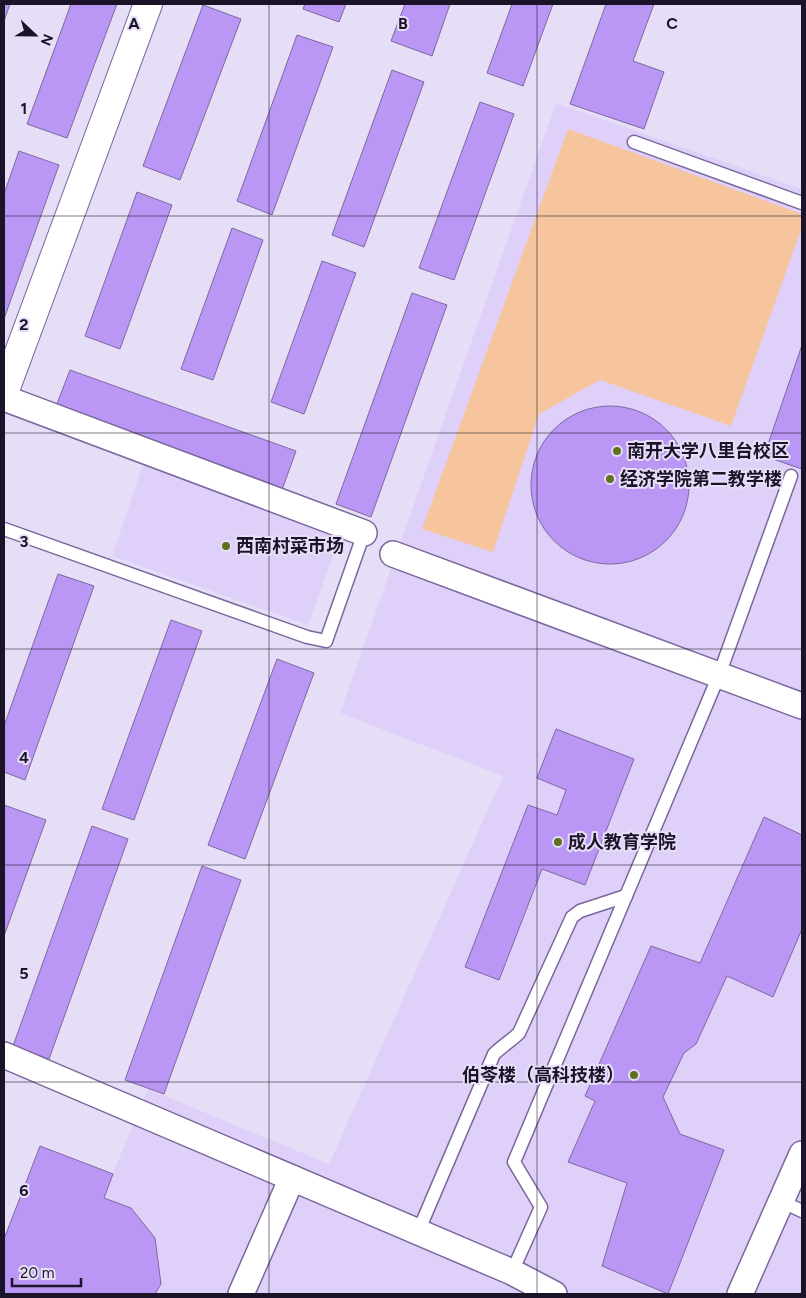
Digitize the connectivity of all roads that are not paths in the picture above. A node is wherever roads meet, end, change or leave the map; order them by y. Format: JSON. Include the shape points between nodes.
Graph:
{"nodes":[{"id":1,"x":148,"y":4,"type":"edge"},
{"id":2,"x":634,"y":142,"type":"dead end"},
{"id":3,"x":802,"y":202,"type":"edge"},
{"id":4,"x":4,"y":393,"type":"edge"},
{"id":5,"x":4,"y":398,"type":"edge"},
{"id":6,"x":791,"y":476,"type":"dead end"},
{"id":7,"x":4,"y":529,"type":"edge"},
{"id":8,"x":364,"y":533,"type":"joint"},
{"id":9,"x":394,"y":554,"type":"dead end"},
{"id":10,"x":719,"y":675,"type":"junction"},
{"id":11,"x":802,"y":706,"type":"edge"},
{"id":12,"x":626,"y":896,"type":"junction"},
{"id":13,"x":4,"y":1056,"type":"edge"},
{"id":14,"x":802,"y":1154,"type":"edge"},
{"id":15,"x":292,"y":1178,"type":"junction"},
{"id":16,"x":792,"y":1206,"type":"edge"},
{"id":17,"x":418,"y":1232,"type":"junction"},
{"id":18,"x":512,"y":1272,"type":"junction"},
{"id":19,"x":241,"y":1294,"type":"edge"},
{"id":20,"x":554,"y":1294,"type":"edge"},
{"id":21,"x":740,"y":1294,"type":"edge"}],
"edges":[{"from":1,"to":4,"type":"street"},
{"from":2,"to":3,"type":"lane"},
{"from":5,"to":8,"type":"street"},
{"from":6,"to":10,"type":"lane"},
{"from":7,"to":8,"type":"lane","via":[[326,641]]},
{"from":9,"to":10,"type":"street"},
{"from":10,"to":11,"type":"street"},
{"from":10,"to":12,"type":"lane"},
{"from":12,"to":17,"type":"lane","via":[[580,911],[572,917],[519,1033],[494,1054]]},
{"from":12,"to":18,"type":"lane","via":[[514,1162],[542,1207]]},
{"from":13,"to":15,"type":"street"},
{"from":14,"to":16,"type":"street"},
{"from":15,"to":17,"type":"street"},
{"from":15,"to":19,"type":"street"},
{"from":16,"to":21,"type":"street"},
{"from":17,"to":18,"type":"street"},
{"from":18,"to":20,"type":"street"}]}
